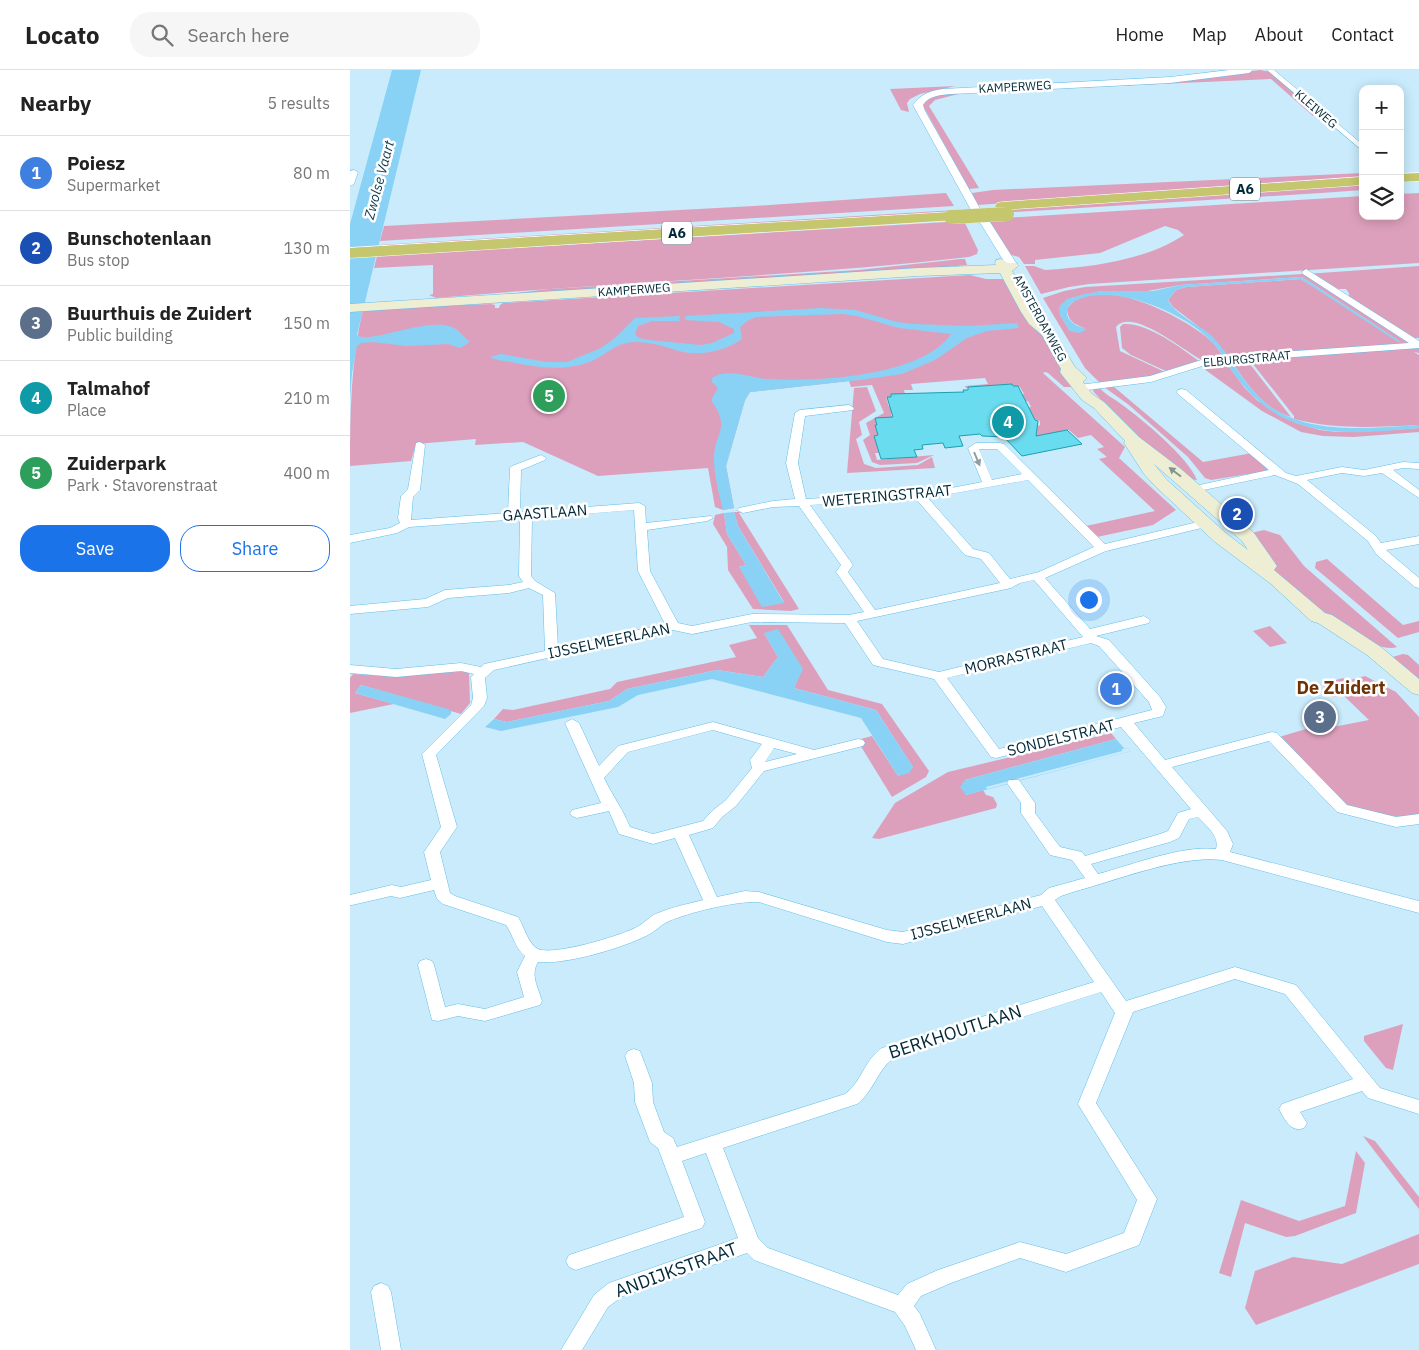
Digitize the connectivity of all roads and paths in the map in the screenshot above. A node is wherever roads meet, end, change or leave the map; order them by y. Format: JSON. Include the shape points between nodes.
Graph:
{"nodes":[{"id":1,"x":1249,"y":70,"type":"edge"},
{"id":2,"x":1270,"y":70,"type":"edge"},
{"id":3,"x":1359,"y":146,"type":"edge"},
{"id":4,"x":352,"y":173,"type":"edge"},
{"id":5,"x":1419,"y":177,"type":"edge"},
{"id":6,"x":1404,"y":178,"type":"edge"},
{"id":7,"x":1359,"y":181,"type":"edge"},
{"id":8,"x":350,"y":184,"type":"edge"},
{"id":9,"x":1419,"y":188,"type":"edge"},
{"id":10,"x":1404,"y":189,"type":"edge"},
{"id":11,"x":1359,"y":192,"type":"edge"},
{"id":12,"x":1004,"y":210,"type":"junction"},
{"id":13,"x":350,"y":244,"type":"edge"},
{"id":14,"x":404,"y":245,"type":"junction"},
{"id":15,"x":350,"y":253,"type":"edge"},
{"id":16,"x":1006,"y":266,"type":"junction"},
{"id":17,"x":1306,"y":272,"type":"dead end"},
{"id":18,"x":350,"y":308,"type":"edge"},
{"id":19,"x":1047,"y":332,"type":"joint"},
{"id":20,"x":1419,"y":345,"type":"edge"},
{"id":21,"x":1083,"y":387,"type":"junction"},
{"id":22,"x":1182,"y":392,"type":"dead end"},
{"id":23,"x":848,"y":408,"type":"dead end"},
{"id":24,"x":1133,"y":440,"type":"junction"},
{"id":25,"x":420,"y":445,"type":"dead end"},
{"id":26,"x":541,"y":458,"type":"dead end"},
{"id":27,"x":1419,"y":466,"type":"edge"},
{"id":28,"x":1384,"y":469,"type":"junction"},
{"id":29,"x":1278,"y":471,"type":"junction"},
{"id":30,"x":1031,"y":476,"type":"junction"},
{"id":31,"x":1297,"y":479,"type":"junction"},
{"id":32,"x":988,"y":485,"type":"junction"},
{"id":33,"x":1194,"y":489,"type":"junction"},
{"id":34,"x":1173,"y":494,"type":"junction"},
{"id":35,"x":919,"y":495,"type":"junction"},
{"id":36,"x":1419,"y":495,"type":"edge"},
{"id":37,"x":803,"y":504,"type":"junction"},
{"id":38,"x":743,"y":510,"type":"dead end"},
{"id":39,"x":520,"y":515,"type":"junction"},
{"id":40,"x":710,"y":518,"type":"dead end"},
{"id":41,"x":1228,"y":520,"type":"junction"},
{"id":42,"x":406,"y":524,"type":"junction"},
{"id":43,"x":1206,"y":524,"type":"junction"},
{"id":44,"x":641,"y":527,"type":"junction"},
{"id":45,"x":350,"y":539,"type":"edge"},
{"id":46,"x":1419,"y":540,"type":"edge"},
{"id":47,"x":1377,"y":547,"type":"junction"},
{"id":48,"x":1102,"y":548,"type":"junction"},
{"id":49,"x":1037,"y":576,"type":"junction"},
{"id":50,"x":1277,"y":580,"type":"junction"},
{"id":51,"x":531,"y":584,"type":"junction"},
{"id":52,"x":1008,"y":584,"type":"junction"},
{"id":53,"x":1419,"y":584,"type":"edge"},
{"id":54,"x":350,"y":610,"type":"edge"},
{"id":55,"x":872,"y":614,"type":"junction"},
{"id":56,"x":1318,"y":617,"type":"junction"},
{"id":57,"x":849,"y":619,"type":"junction"},
{"id":58,"x":1144,"y":620,"type":"dead end"},
{"id":59,"x":673,"y":626,"type":"junction"},
{"id":60,"x":1090,"y":636,"type":"junction"},
{"id":61,"x":552,"y":653,"type":"junction"},
{"id":62,"x":350,"y":669,"type":"edge"},
{"id":63,"x":482,"y":672,"type":"junction"},
{"id":64,"x":939,"y":676,"type":"junction"},
{"id":65,"x":1419,"y":690,"type":"edge"},
{"id":66,"x":1419,"y":703,"type":"edge"},
{"id":67,"x":572,"y":722,"type":"dead end"},
{"id":68,"x":1125,"y":722,"type":"junction"},
{"id":69,"x":772,"y":742,"type":"junction"},
{"id":70,"x":858,"y":743,"type":"dead end"},
{"id":71,"x":814,"y":754,"type":"junction"},
{"id":72,"x":1162,"y":765,"type":"junction"},
{"id":73,"x":759,"y":768,"type":"junction"},
{"id":74,"x":597,"y":777,"type":"junction"},
{"id":75,"x":1014,"y":783,"type":"dead end"},
{"id":76,"x":612,"y":805,"type":"junction"},
{"id":77,"x":1201,"y":811,"type":"junction"},
{"id":78,"x":577,"y":813,"type":"dead end"},
{"id":79,"x":1419,"y":819,"type":"edge"},
{"id":80,"x":680,"y":832,"type":"junction"},
{"id":81,"x":1222,"y":855,"type":"junction"},
{"id":82,"x":1082,"y":862,"type":"junction"},
{"id":83,"x":1095,"y":881,"type":"junction"},
{"id":84,"x":439,"y":883,"type":"junction"},
{"id":85,"x":1046,"y":899,"type":"junction"},
{"id":86,"x":352,"y":900,"type":"dead end"},
{"id":87,"x":712,"y":903,"type":"junction"},
{"id":88,"x":1419,"y":907,"type":"edge"},
{"id":89,"x":535,"y":954,"type":"junction"},
{"id":90,"x":426,"y":966,"type":"dead end"},
{"id":91,"x":1105,"y":985,"type":"junction"},
{"id":92,"x":1122,"y":1009,"type":"junction"},
{"id":93,"x":634,"y":1056,"type":"dead end"},
{"id":94,"x":1366,"y":1082,"type":"junction"},
{"id":95,"x":1419,"y":1107,"type":"edge"},
{"id":96,"x":1298,"y":1123,"type":"dead end"},
{"id":97,"x":712,"y":1144,"type":"junction"},
{"id":98,"x":671,"y":1157,"type":"junction"},
{"id":99,"x":750,"y":1243,"type":"junction"},
{"id":100,"x":576,"y":1261,"type":"dead end"},
{"id":101,"x":381,"y":1292,"type":"dead end"},
{"id":102,"x":902,"y":1306,"type":"junction"},
{"id":103,"x":391,"y":1350,"type":"edge"},
{"id":104,"x":571,"y":1350,"type":"edge"},
{"id":105,"x":926,"y":1350,"type":"edge"}],
"edges":[{"from":1,"to":16,"type":"street","name":"KAMPERWEG","via":[[1175,79],[952,90],[924,97],[918,103],[919,109],[985,222]]},
{"from":2,"to":3,"type":"street","name":"KLEIWEG"},
{"from":4,"to":8,"type":"street"},
{"from":5,"to":6,"type":"highway"},
{"from":7,"to":12,"type":"highway","number":"A6"},
{"from":9,"to":10,"type":"highway"},
{"from":11,"to":12,"type":"highway","number":"A6"},
{"from":12,"to":14,"type":"highway","number":"A6","bridge":true},
{"from":13,"to":14,"type":"highway","number":"A6"},
{"from":14,"to":15,"type":"highway","number":"A6"},
{"from":16,"to":18,"type":"main road","name":"KAMPERWEG"},
{"from":16,"to":19,"type":"main road","name":"KAMPERWEG","via":[[1028,312]]},
{"from":17,"to":20,"type":"street","name":"ELBURGSTRAAT"},
{"from":19,"to":21,"type":"main road","name":"AMSTERDAMWEG"},
{"from":20,"to":21,"type":"street","name":"ELBURGSTRAAT","via":[[1202,362],[1145,380]]},
{"from":21,"to":24,"type":"main road","name":"AMSTERDAMWEG","via":[[1094,404],[1099,405]]},
{"from":22,"to":29,"type":"street"},
{"from":23,"to":37,"type":"street","via":[[800,413],[792,463]]},
{"from":33,"to":24,"type":"main road","name":"AMSTERDAMWEG","one_way":true},
{"from":24,"to":34,"type":"main road","name":"AMSTERDAMWEG","via":[[1150,471]]},
{"from":25,"to":42,"type":"street","via":[[414,490],[407,496]]},
{"from":26,"to":39,"type":"street","via":[[516,468]]},
{"from":27,"to":28,"type":"street"},
{"from":28,"to":31,"type":"street","via":[[1364,473],[1342,470]]},
{"from":28,"to":36,"type":"street"},
{"from":29,"to":31,"type":"street"},
{"from":29,"to":33,"type":"street"},
{"from":30,"to":32,"type":"street","name":"WETERINGSTRAAT"},
{"from":30,"to":32,"type":"street","one_way":true,"via":[[1000,446],[976,446],[973,448]]},
{"from":30,"to":48,"type":"street"},
{"from":31,"to":47,"type":"street","via":[[1372,539]]},
{"from":32,"to":35,"type":"street","name":"WETERINGSTRAAT"},
{"from":33,"to":34,"type":"main road"},
{"from":33,"to":41,"type":"main road","name":"AMSTERDAMWEG"},
{"from":34,"to":43,"type":"main road","name":"AMSTERDAMWEG"},
{"from":35,"to":37,"type":"street","name":"WETERINGSTRAAT"},
{"from":35,"to":52,"type":"street","via":[[969,552],[985,556]]},
{"from":37,"to":38,"type":"street","name":"WETERINGSTRAAT","via":[[773,504]]},
{"from":37,"to":55,"type":"street","via":[[847,565],[842,572]]},
{"from":39,"to":42,"type":"street","name":"GAASTLAAN"},
{"from":39,"to":44,"type":"street","name":"GAASTLAAN","via":[[640,506]]},
{"from":39,"to":51,"type":"street","via":[[526,576]]},
{"from":40,"to":44,"type":"street"},
{"from":41,"to":43,"type":"street"},
{"from":41,"to":50,"type":"main road","name":"AMSTERDAMWEG","via":[[1248,537]]},
{"from":42,"to":45,"type":"street","via":[[400,530],[358,535]]},
{"from":43,"to":48,"type":"street","name":"IJSSELMEERLAAN"},
{"from":43,"to":50,"type":"main road","name":"AMSTERDAMWEG"},
{"from":44,"to":59,"type":"street","name":"GAASTLAAN","via":[[644,571]]},
{"from":46,"to":47,"type":"street"},
{"from":47,"to":53,"type":"street"},
{"from":48,"to":49,"type":"street","name":"IJSSELMEERLAAN"},
{"from":49,"to":52,"type":"street","name":"IJSSELMEERLAAN"},
{"from":49,"to":60,"type":"street","name":"SONDELSTRAAT"},
{"from":50,"to":56,"type":"main road","name":"AMSTERDAMWEG"},
{"from":51,"to":54,"type":"street","via":[[445,594],[428,603]]},
{"from":51,"to":61,"type":"street","via":[[549,593]]},
{"from":52,"to":55,"type":"street","name":"IJSSELMEERLAAN"},
{"from":55,"to":57,"type":"street","name":"IJSSELMEERLAAN"},
{"from":56,"to":65,"type":"main road","name":"AMSTERDAMWEG","via":[[1374,651]]},
{"from":56,"to":66,"type":"main road","name":"AMSTERDAMWEG"},
{"from":57,"to":59,"type":"street","name":"IJSSELMEERLAAN","via":[[752,618],[692,630]]},
{"from":57,"to":64,"type":"street","via":[[878,662]]},
{"from":58,"to":60,"type":"street"},
{"from":59,"to":61,"type":"street","name":"IJSSELMEERLAAN"},
{"from":60,"to":64,"type":"street","name":"MORRASTRAAT"},
{"from":60,"to":68,"type":"street","name":"SONDELSTRAAT","via":[[1104,643],[1158,705],[1158,713]]},
{"from":61,"to":63,"type":"street","name":"IJSSELMEERLAAN","via":[[494,666]]},
{"from":62,"to":63,"type":"street","via":[[396,673],[461,667]]},
{"from":63,"to":84,"type":"street","via":[[478,677],[480,698],[477,706],[429,755],[449,827],[432,852]]},
{"from":64,"to":68,"type":"street","name":"SONDELSTRAAT","via":[[996,754]]},
{"from":67,"to":74,"type":"street"},
{"from":68,"to":72,"type":"street","name":"SONDELSTRAAT"},
{"from":69,"to":71,"type":"street"},
{"from":69,"to":73,"type":"street","via":[[757,760]]},
{"from":69,"to":74,"type":"street","via":[[712,726],[623,749]]},
{"from":70,"to":71,"type":"street"},
{"from":71,"to":73,"type":"street"},
{"from":72,"to":77,"type":"street","name":"SONDELSTRAAT"},
{"from":72,"to":79,"type":"street","via":[[1272,736],[1342,809],[1396,822]]},
{"from":73,"to":80,"type":"street","via":[[708,825]]},
{"from":74,"to":76,"type":"street"},
{"from":75,"to":82,"type":"street","via":[[1028,802],[1028,813],[1055,851],[1077,856]]},
{"from":76,"to":78,"type":"street"},
{"from":76,"to":80,"type":"street","via":[[624,830],[653,839]]},
{"from":77,"to":81,"type":"street","name":"SONDELSTRAAT","via":[[1224,840]]},
{"from":77,"to":82,"type":"street","via":[[1183,816],[1174,834],[1165,838]]},
{"from":80,"to":87,"type":"street"},
{"from":81,"to":83,"type":"street","name":"IJSSELMEERLAAN","via":[[1189,854]]},
{"from":81,"to":88,"type":"street","name":"IJSSELMEERLAAN"},
{"from":82,"to":83,"type":"street"},
{"from":83,"to":85,"type":"street","name":"IJSSELMEERLAAN","via":[[1055,892]]},
{"from":84,"to":86,"type":"street"},
{"from":84,"to":89,"type":"street","via":[[448,900],[512,922],[524,947]]},
{"from":85,"to":87,"type":"street","name":"IJSSELMEERLAAN","via":[[900,938],[759,897],[738,896]]},
{"from":85,"to":91,"type":"street"},
{"from":87,"to":89,"type":"street","name":"IJSSELMEERLAAN","via":[[661,918],[645,930],[625,937],[558,956]]},
{"from":89,"to":90,"type":"street","via":[[525,972],[534,1002],[485,1015],[458,1010],[438,1016]]},
{"from":91,"to":92,"type":"street"},
{"from":91,"to":97,"type":"street","name":"BERKHOUTLAAN","via":[[888,1053],[878,1060],[858,1094],[851,1099]]},
{"from":92,"to":94,"type":"street","via":[[1235,973],[1290,989]]},
{"from":92,"to":102,"type":"street","via":[[1119,1026],[1087,1104],[1147,1199],[1132,1239],[1066,1263],[1020,1250],[914,1290]]},
{"from":93,"to":98,"type":"street","via":[[644,1083],[644,1102],[657,1137],[666,1144]]},
{"from":94,"to":95,"type":"street","via":[[1374,1093]]},
{"from":94,"to":96,"type":"street","via":[[1288,1109]]},
{"from":97,"to":98,"type":"street","name":"BERKHOUTLAAN"},
{"from":97,"to":99,"type":"street"},
{"from":98,"to":100,"type":"street","via":[[695,1222]]},
{"from":99,"to":102,"type":"street","via":[[761,1254]]},
{"from":99,"to":104,"type":"street","name":"ANDIJKSTRAAT","via":[[616,1289],[601,1301]]},
{"from":101,"to":103,"type":"street"},
{"from":102,"to":105,"type":"street","via":[[913,1320]]}]}
